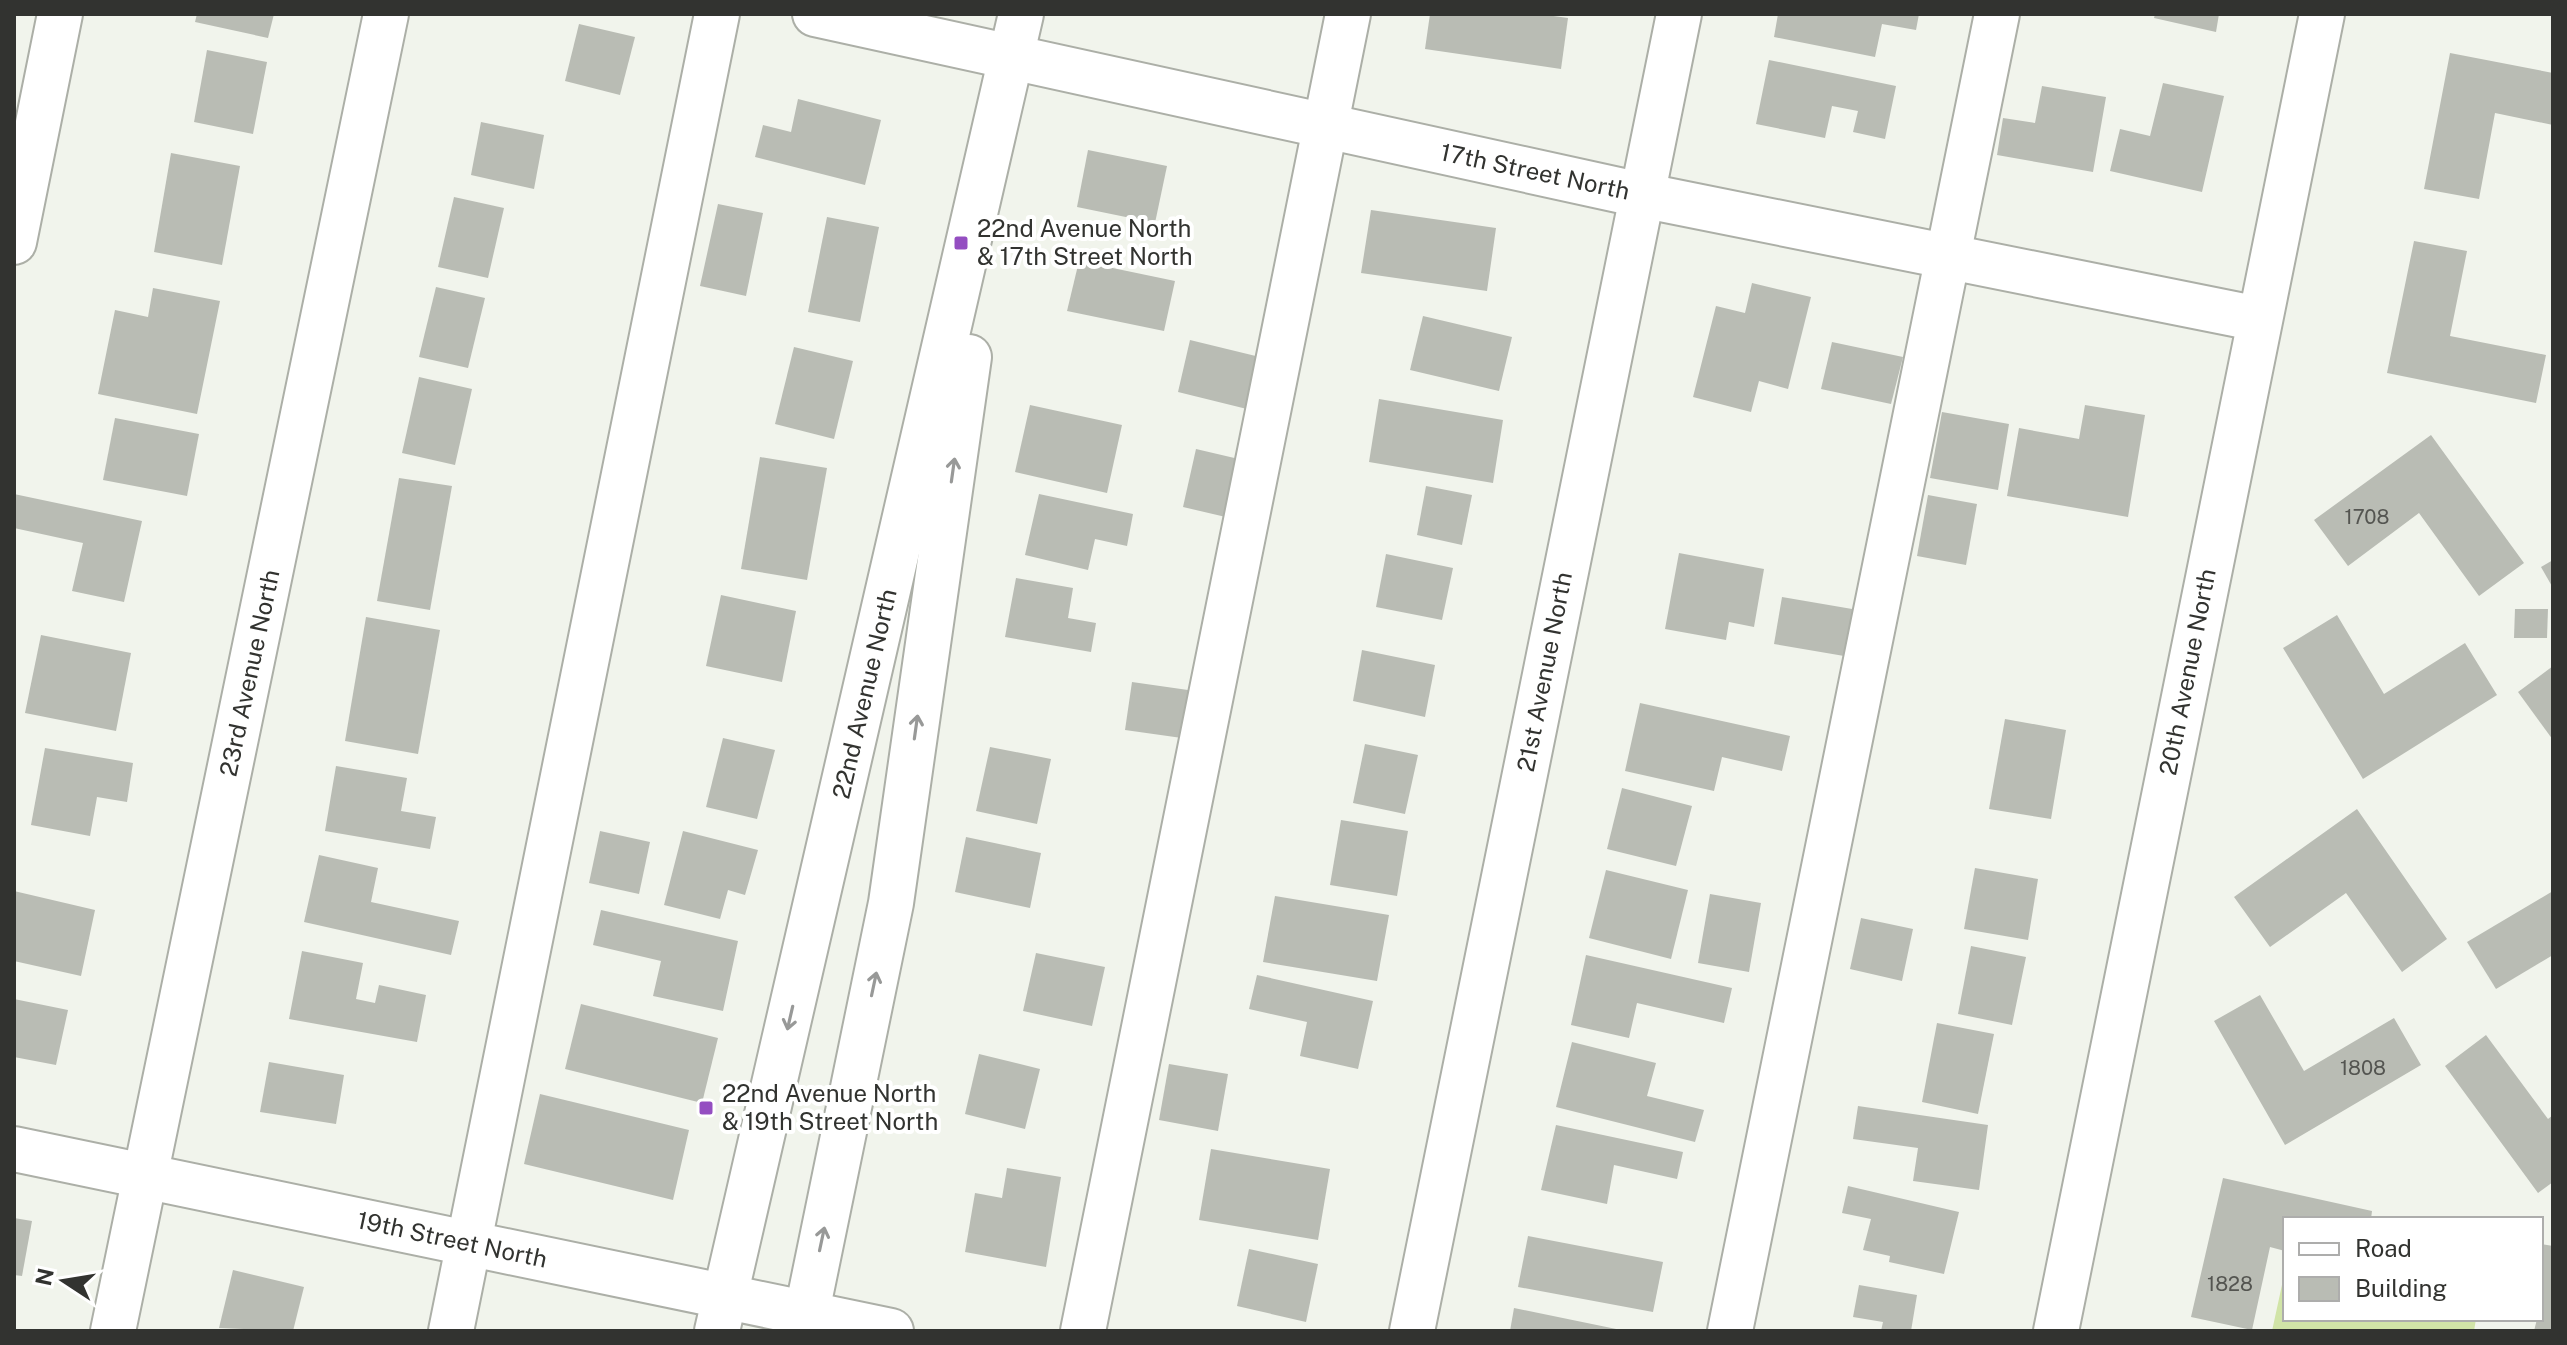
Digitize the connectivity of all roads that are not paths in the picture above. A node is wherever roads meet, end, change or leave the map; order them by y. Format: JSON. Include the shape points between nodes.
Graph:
{"nodes":[{"id":1,"x":60,"y":14,"type":"edge"},
{"id":2,"x":386,"y":14,"type":"edge"},
{"id":3,"x":717,"y":14,"type":"edge"},
{"id":4,"x":815,"y":14,"type":"edge"},
{"id":5,"x":1021,"y":14,"type":"edge"},
{"id":6,"x":1348,"y":14,"type":"edge"},
{"id":7,"x":1679,"y":14,"type":"edge"},
{"id":8,"x":1997,"y":14,"type":"edge"},
{"id":9,"x":2322,"y":14,"type":"edge"},
{"id":10,"x":1012,"y":57,"type":"junction"},
{"id":11,"x":1325,"y":126,"type":"junction"},
{"id":12,"x":1641,"y":195,"type":"junction"},
{"id":13,"x":14,"y":242,"type":"edge"},
{"id":14,"x":1947,"y":257,"type":"junction"},
{"id":15,"x":2259,"y":319,"type":"junction"},
{"id":16,"x":14,"y":1149,"type":"edge"},
{"id":17,"x":146,"y":1175,"type":"junction"},
{"id":18,"x":470,"y":1244,"type":"junction"},
{"id":19,"x":721,"y":1314,"type":"edge"},
{"id":20,"x":804,"y":1323,"type":"edge"},
{"id":21,"x":113,"y":1331,"type":"edge"},
{"id":22,"x":451,"y":1331,"type":"edge"},
{"id":23,"x":891,"y":1331,"type":"edge"},
{"id":24,"x":1083,"y":1331,"type":"edge"},
{"id":25,"x":1412,"y":1331,"type":"edge"},
{"id":26,"x":1730,"y":1331,"type":"edge"},
{"id":27,"x":2056,"y":1331,"type":"edge"}],
"edges":[{"from":1,"to":13,"type":"street"},
{"from":2,"to":17,"type":"street","name":"23rd Avenue North"},
{"from":3,"to":18,"type":"street"},
{"from":4,"to":10,"type":"street","name":"17th Street North"},
{"from":5,"to":10,"type":"street","name":"22nd Avenue North"},
{"from":6,"to":11,"type":"street"},
{"from":7,"to":12,"type":"street","name":"21st Avenue North"},
{"from":8,"to":14,"type":"street"},
{"from":9,"to":15,"type":"street","name":"20th Avenue North"},
{"from":10,"to":11,"type":"street","name":"17th Street North"},
{"from":10,"to":19,"type":"street","name":"22nd Avenue North","one_way":true},
{"from":20,"to":10,"type":"street","name":"22nd Avenue North","one_way":true,"via":[[891,903]]},
{"from":11,"to":12,"type":"street","name":"17th Street North"},
{"from":11,"to":24,"type":"street"},
{"from":12,"to":14,"type":"street","name":"17th Street North"},
{"from":12,"to":25,"type":"street","name":"21st Avenue North"},
{"from":14,"to":15,"type":"street","name":"17th Street North"},
{"from":14,"to":26,"type":"street"},
{"from":15,"to":27,"type":"street","name":"20th Avenue North"},
{"from":16,"to":17,"type":"street","name":"19th Street North"},
{"from":17,"to":18,"type":"street","name":"19th Street North"},
{"from":17,"to":21,"type":"street","name":"23rd Avenue North"},
{"from":18,"to":19,"type":"street","name":"19th Street North"},
{"from":18,"to":22,"type":"street"},
{"from":19,"to":20,"type":"street","name":"19th Street North"},
{"from":20,"to":23,"type":"street","name":"19th Street North"}]}
